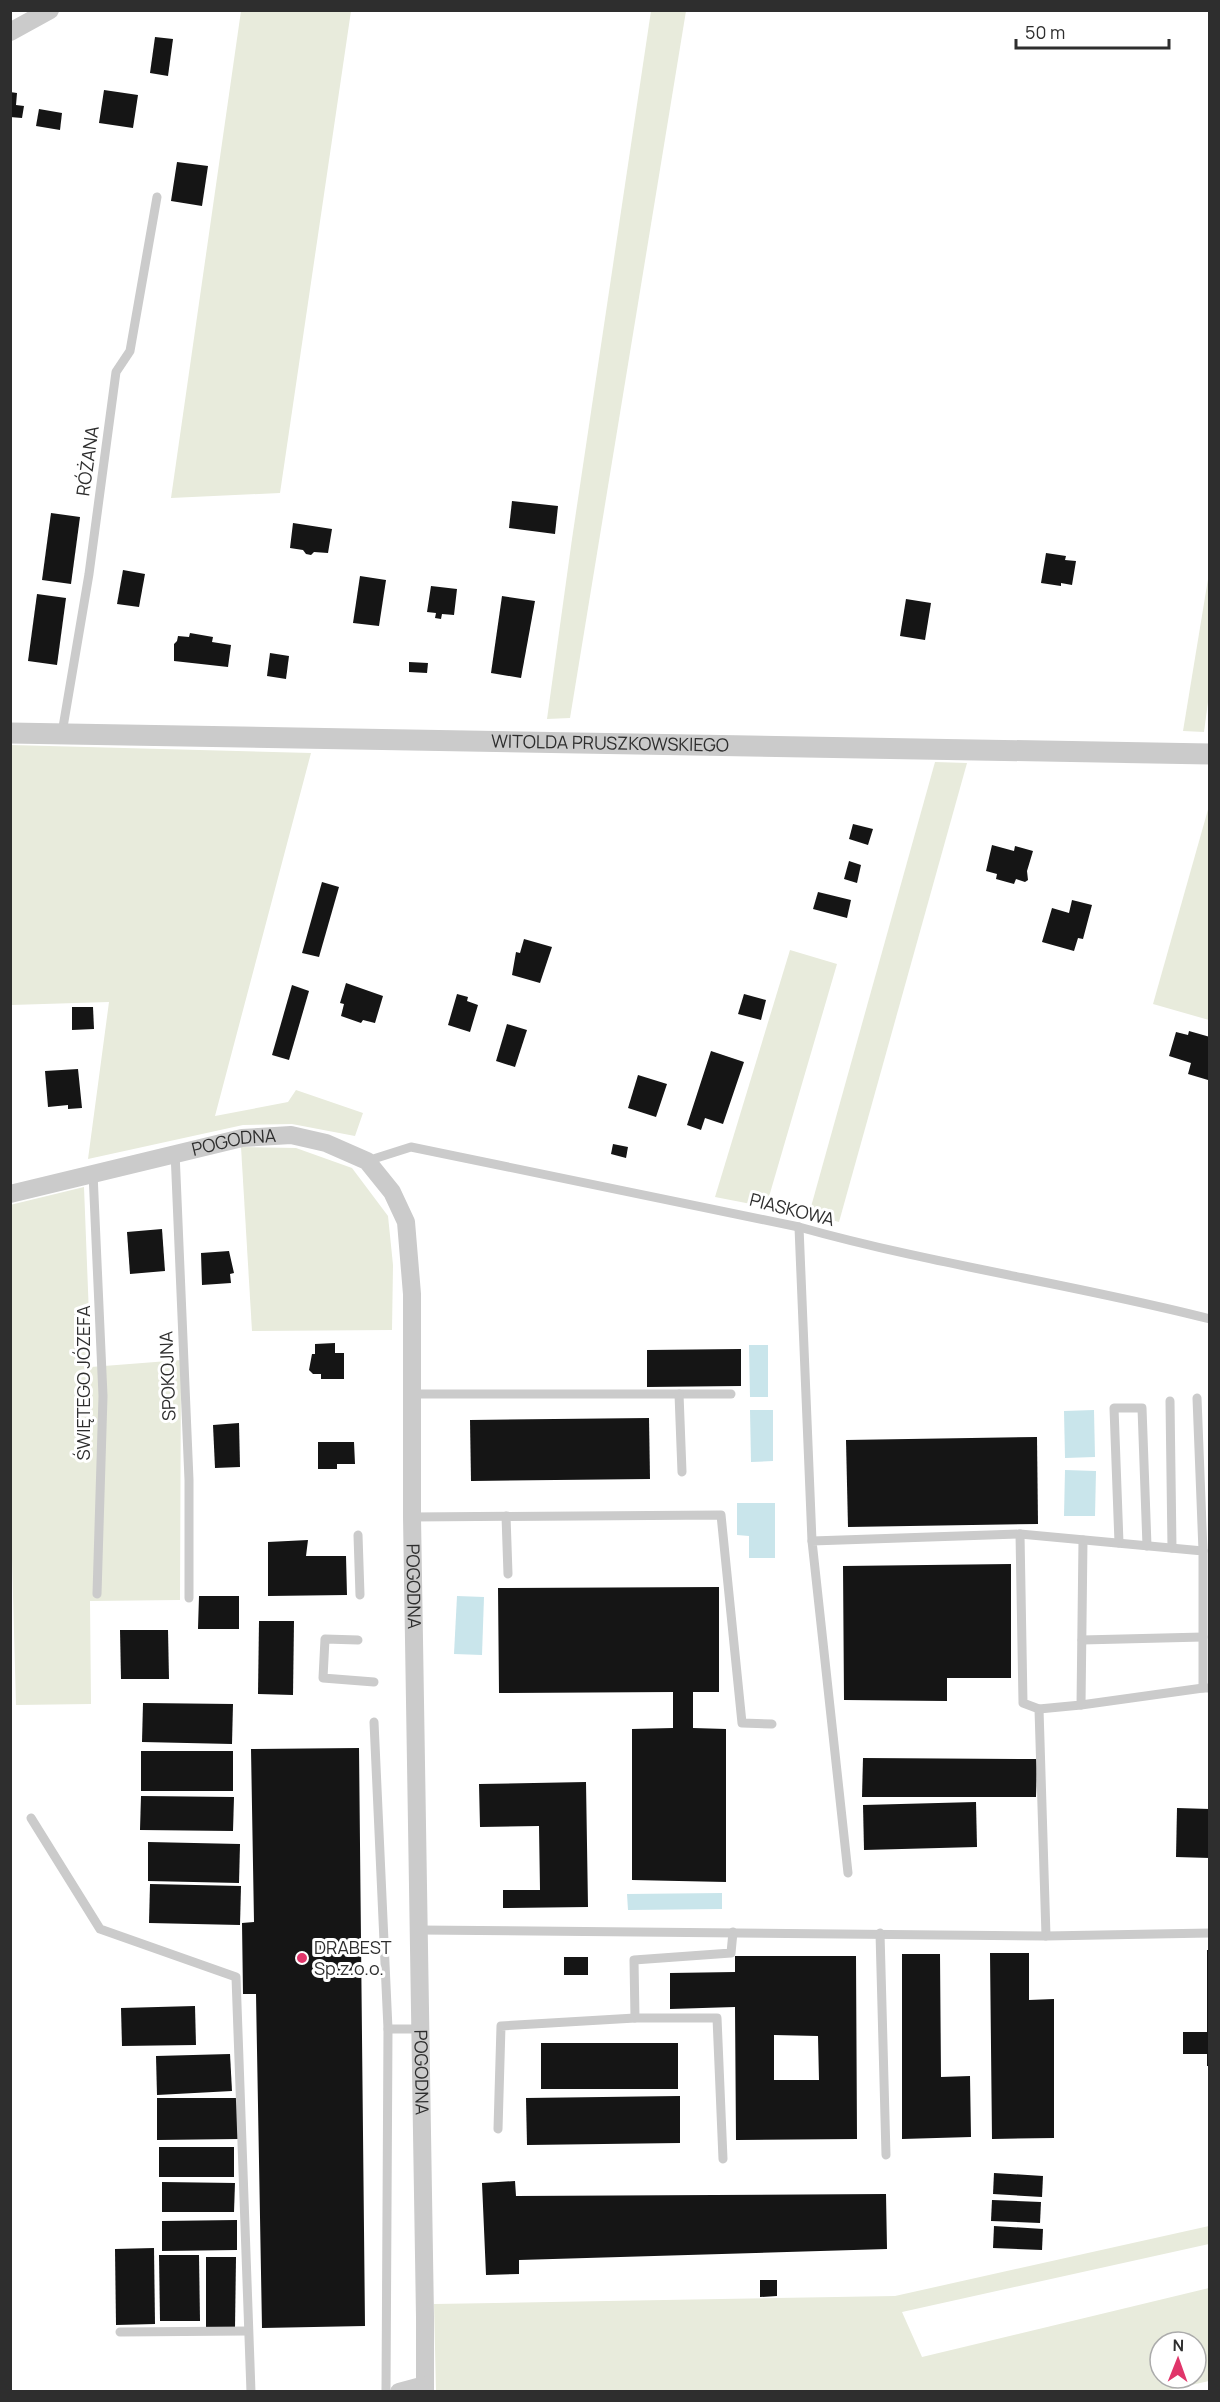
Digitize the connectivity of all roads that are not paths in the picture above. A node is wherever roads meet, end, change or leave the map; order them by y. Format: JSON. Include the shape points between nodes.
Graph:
{"nodes":[{"id":1,"x":50,"y":10,"type":"edge"},
{"id":2,"x":10,"y":32,"type":"edge"},
{"id":3,"x":157,"y":196,"type":"dead end"},
{"id":4,"x":10,"y":733,"type":"edge"},
{"id":5,"x":62,"y":734,"type":"junction"},
{"id":6,"x":1209,"y":754,"type":"edge"},
{"id":7,"x":176,"y":1152,"type":"junction"},
{"id":8,"x":367,"y":1161,"type":"junction"},
{"id":9,"x":93,"y":1173,"type":"junction"},
{"id":10,"x":10,"y":1194,"type":"edge"},
{"id":11,"x":799,"y":1227,"type":"junction"},
{"id":12,"x":1209,"y":1319,"type":"edge"},
{"id":13,"x":412,"y":1394,"type":"junction"},
{"id":14,"x":679,"y":1394,"type":"junction"},
{"id":15,"x":731,"y":1394,"type":"dead end"},
{"id":16,"x":1197,"y":1398,"type":"dead end"},
{"id":17,"x":1170,"y":1401,"type":"dead end"},
{"id":18,"x":682,"y":1472,"type":"dead end"},
{"id":19,"x":506,"y":1516,"type":"junction"},
{"id":20,"x":412,"y":1517,"type":"junction"},
{"id":21,"x":1020,"y":1534,"type":"junction"},
{"id":22,"x":358,"y":1535,"type":"dead end"},
{"id":23,"x":1083,"y":1540,"type":"junction"},
{"id":24,"x":812,"y":1541,"type":"junction"},
{"id":25,"x":1119,"y":1543,"type":"junction"},
{"id":26,"x":1147,"y":1546,"type":"junction"},
{"id":27,"x":1172,"y":1548,"type":"junction"},
{"id":28,"x":1203,"y":1551,"type":"junction"},
{"id":29,"x":508,"y":1574,"type":"dead end"},
{"id":30,"x":97,"y":1594,"type":"dead end"},
{"id":31,"x":360,"y":1595,"type":"dead end"},
{"id":32,"x":189,"y":1598,"type":"dead end"},
{"id":33,"x":1203,"y":1637,"type":"junction"},
{"id":34,"x":358,"y":1640,"type":"dead end"},
{"id":35,"x":1082,"y":1640,"type":"junction"},
{"id":36,"x":374,"y":1682,"type":"dead end"},
{"id":37,"x":1206,"y":1688,"type":"edge"},
{"id":38,"x":1081,"y":1705,"type":"junction"},
{"id":39,"x":1039,"y":1709,"type":"junction"},
{"id":40,"x":374,"y":1722,"type":"dead end"},
{"id":41,"x":772,"y":1724,"type":"dead end"},
{"id":42,"x":31,"y":1818,"type":"dead end"},
{"id":43,"x":848,"y":1873,"type":"dead end"},
{"id":44,"x":419,"y":1930,"type":"junction"},
{"id":45,"x":733,"y":1932,"type":"junction"},
{"id":46,"x":880,"y":1933,"type":"junction"},
{"id":47,"x":1209,"y":1933,"type":"edge"},
{"id":48,"x":1046,"y":1936,"type":"junction"},
{"id":49,"x":635,"y":2018,"type":"junction"},
{"id":50,"x":388,"y":2028,"type":"junction"},
{"id":51,"x":421,"y":2029,"type":"junction"},
{"id":52,"x":498,"y":2129,"type":"dead end"},
{"id":53,"x":886,"y":2155,"type":"dead end"},
{"id":54,"x":723,"y":2159,"type":"dead end"},
{"id":55,"x":247,"y":2331,"type":"junction"},
{"id":56,"x":120,"y":2332,"type":"dead end"},
{"id":57,"x":425,"y":2388,"type":"edge"},
{"id":58,"x":251,"y":2391,"type":"edge"},
{"id":59,"x":386,"y":2391,"type":"edge"},
{"id":60,"x":399,"y":2391,"type":"edge"}],
"edges":[{"from":1,"to":2,"type":"street"},
{"from":3,"to":5,"type":"lane","name":"RÓŻANA","via":[[130,351],[116,372],[89,574]]},
{"from":4,"to":5,"type":"street","name":"WITOLDA PRUSZKOWSKIEGO"},
{"from":5,"to":6,"type":"street","name":"WITOLDA PRUSZKOWSKIEGO"},
{"from":7,"to":8,"type":"street","name":"POGODNA","via":[[242,1138],[291,1135],[326,1143]]},
{"from":7,"to":9,"type":"street","name":"POGODNA"},
{"from":7,"to":32,"type":"lane","name":"SPOKOJNA","via":[[189,1480]]},
{"from":8,"to":11,"type":"lane","name":"PIASKOWA","via":[[411,1147]]},
{"from":8,"to":13,"type":"street","name":"POGODNA","via":[[392,1192],[406,1222],[412,1294]]},
{"from":9,"to":10,"type":"street","name":"POGODNA"},
{"from":9,"to":30,"type":"lane","name":"ŚWIĘTEGO JÓZEFA","via":[[103,1396]]},
{"from":11,"to":12,"type":"lane","name":"PIASKOWA"},
{"from":11,"to":24,"type":"lane"},
{"from":13,"to":14,"type":"lane"},
{"from":13,"to":20,"type":"street","name":"POGODNA"},
{"from":14,"to":15,"type":"lane"},
{"from":14,"to":18,"type":"lane"},
{"from":16,"to":28,"type":"lane"},
{"from":17,"to":27,"type":"lane"},
{"from":19,"to":20,"type":"lane"},
{"from":19,"to":29,"type":"lane"},
{"from":19,"to":41,"type":"lane","via":[[721,1515],[742,1723]]},
{"from":20,"to":44,"type":"street","name":"POGODNA"},
{"from":21,"to":23,"type":"lane"},
{"from":21,"to":24,"type":"lane"},
{"from":21,"to":39,"type":"lane","via":[[1023,1703]]},
{"from":22,"to":31,"type":"lane"},
{"from":23,"to":25,"type":"lane"},
{"from":23,"to":35,"type":"lane"},
{"from":24,"to":43,"type":"lane"},
{"from":25,"to":26,"type":"lane"},
{"from":25,"to":26,"type":"lane","via":[[1114,1408],[1142,1407]]},
{"from":26,"to":27,"type":"lane"},
{"from":27,"to":28,"type":"lane"},
{"from":28,"to":33,"type":"lane"},
{"from":33,"to":35,"type":"lane"},
{"from":33,"to":37,"type":"lane"},
{"from":34,"to":36,"type":"lane","via":[[325,1639],[322,1678]]},
{"from":35,"to":38,"type":"lane"},
{"from":37,"to":38,"type":"lane"},
{"from":38,"to":39,"type":"lane"},
{"from":39,"to":48,"type":"lane"},
{"from":40,"to":50,"type":"lane"},
{"from":42,"to":55,"type":"lane","via":[[100,1929],[236,1977]]},
{"from":44,"to":45,"type":"lane"},
{"from":44,"to":51,"type":"street","name":"POGODNA"},
{"from":45,"to":46,"type":"lane"},
{"from":45,"to":49,"type":"lane","via":[[731,1953],[634,1960]]},
{"from":46,"to":48,"type":"lane"},
{"from":46,"to":53,"type":"lane"},
{"from":47,"to":48,"type":"lane"},
{"from":49,"to":52,"type":"lane","via":[[501,2026]]},
{"from":49,"to":54,"type":"lane","via":[[717,2018]]},
{"from":50,"to":51,"type":"lane"},
{"from":50,"to":59,"type":"lane"},
{"from":51,"to":57,"type":"street","name":"POGODNA"},
{"from":55,"to":56,"type":"lane"},
{"from":55,"to":58,"type":"lane"},
{"from":57,"to":60,"type":"street"}]}
